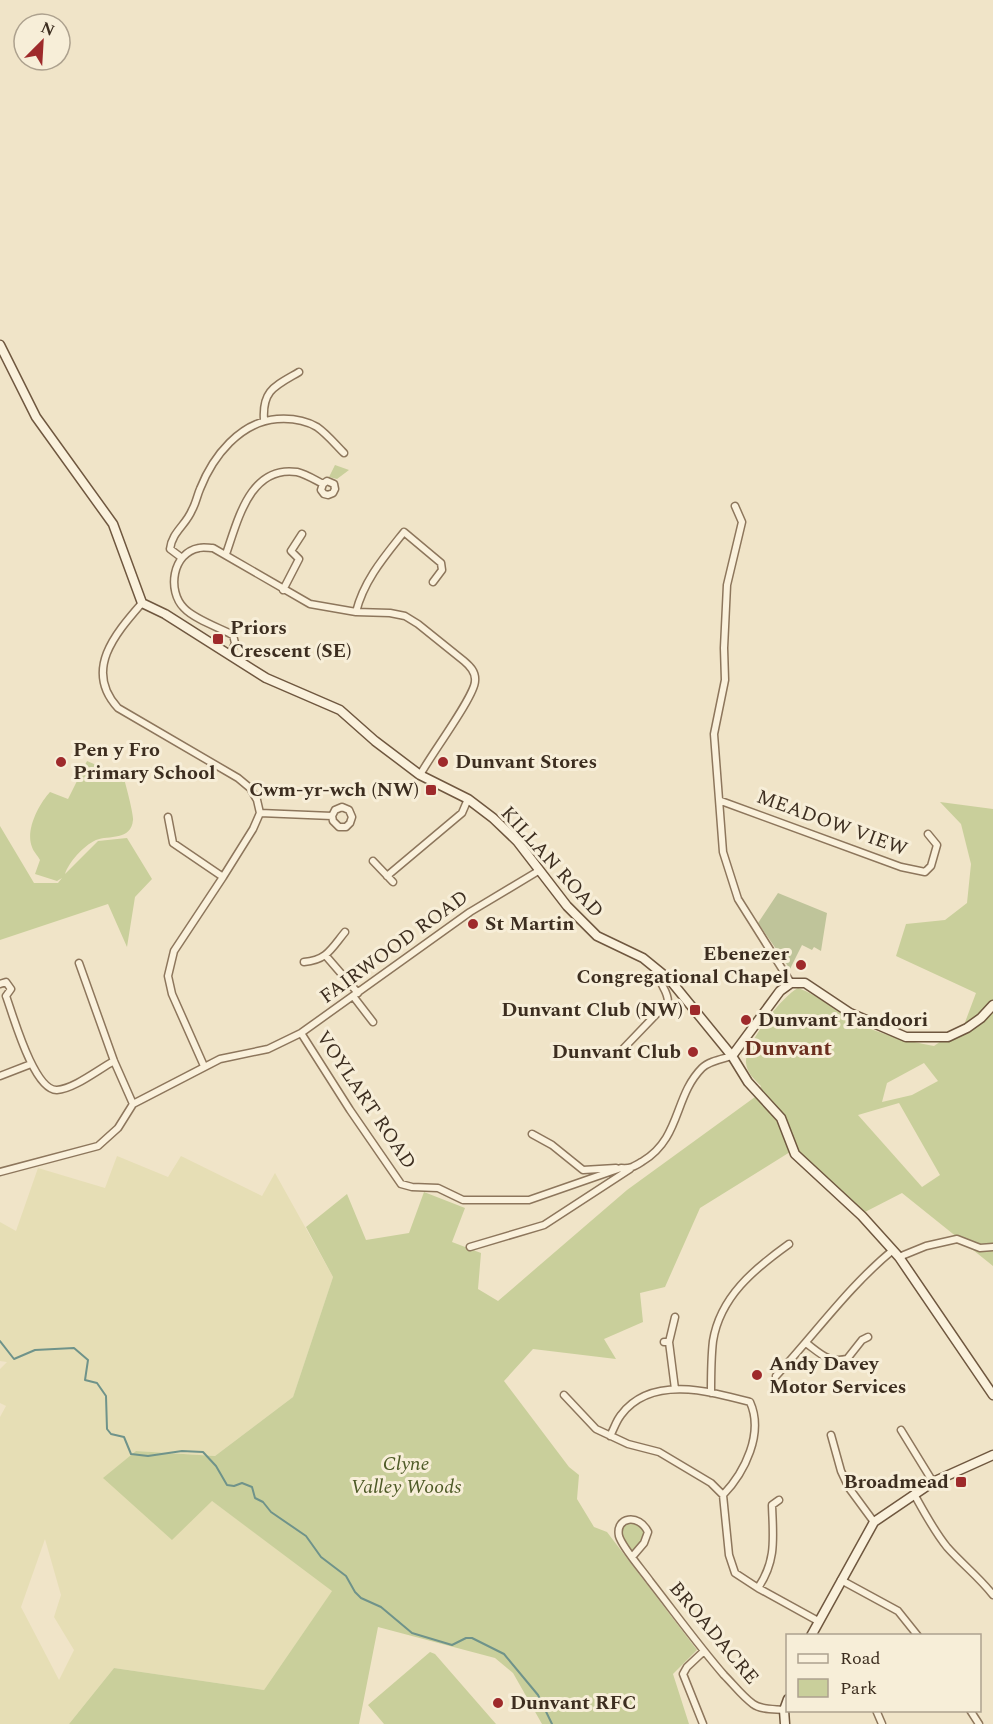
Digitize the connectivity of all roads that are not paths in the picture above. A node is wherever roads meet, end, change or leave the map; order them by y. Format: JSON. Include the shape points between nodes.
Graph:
{"nodes":[{"id":1,"x":0,"y":345,"type":"edge"},
{"id":2,"x":299,"y":372,"type":"dead end"},
{"id":3,"x":264,"y":420,"type":"junction"},
{"id":4,"x":344,"y":453,"type":"dead end"},
{"id":5,"x":323,"y":484,"type":"dead end"},
{"id":6,"x":735,"y":506,"type":"dead end"},
{"id":7,"x":302,"y":534,"type":"dead end"},
{"id":8,"x":226,"y":554,"type":"junction"},
{"id":9,"x":182,"y":558,"type":"junction"},
{"id":10,"x":433,"y":582,"type":"dead end"},
{"id":11,"x":283,"y":590,"type":"junction"},
{"id":12,"x":142,"y":603,"type":"junction"},
{"id":13,"x":356,"y":612,"type":"junction"},
{"id":14,"x":230,"y":656,"type":"junction"},
{"id":15,"x":420,"y":775,"type":"junction"},
{"id":16,"x":468,"y":799,"type":"junction"},
{"id":17,"x":721,"y":801,"type":"junction"},
{"id":18,"x":260,"y":813,"type":"junction"},
{"id":19,"x":333,"y":816,"type":"dead end"},
{"id":20,"x":168,"y":817,"type":"dead end"},
{"id":21,"x":928,"y":834,"type":"dead end"},
{"id":22,"x":373,"y":861,"type":"dead end"},
{"id":23,"x":540,"y":870,"type":"junction"},
{"id":24,"x":387,"y":876,"type":"junction"},
{"id":25,"x":223,"y":877,"type":"junction"},
{"id":26,"x":393,"y":882,"type":"dead end"},
{"id":27,"x":345,"y":932,"type":"dead end"},
{"id":28,"x":326,"y":956,"type":"junction"},
{"id":29,"x":304,"y":962,"type":"dead end"},
{"id":30,"x":79,"y":963,"type":"dead end"},
{"id":31,"x":658,"y":970,"type":"junction"},
{"id":32,"x":791,"y":982,"type":"junction"},
{"id":33,"x":0,"y":984,"type":"edge"},
{"id":34,"x":3,"y":995,"type":"edge"},
{"id":35,"x":355,"y":995,"type":"junction"},
{"id":36,"x":993,"y":1005,"type":"edge"},
{"id":37,"x":373,"y":1022,"type":"dead end"},
{"id":38,"x":301,"y":1033,"type":"junction"},
{"id":39,"x":621,"y":1051,"type":"dead end"},
{"id":40,"x":732,"y":1056,"type":"junction"},
{"id":41,"x":114,"y":1061,"type":"junction"},
{"id":42,"x":31,"y":1064,"type":"junction"},
{"id":43,"x":204,"y":1066,"type":"junction"},
{"id":44,"x":0,"y":1076,"type":"edge"},
{"id":45,"x":133,"y":1104,"type":"junction"},
{"id":46,"x":532,"y":1134,"type":"dead end"},
{"id":47,"x":621,"y":1168,"type":"junction"},
{"id":48,"x":630,"y":1169,"type":"junction"},
{"id":49,"x":0,"y":1172,"type":"edge"},
{"id":50,"x":789,"y":1244,"type":"dead end"},
{"id":51,"x":993,"y":1246,"type":"edge"},
{"id":52,"x":471,"y":1247,"type":"dead end"},
{"id":53,"x":776,"y":1253,"type":"junction"},
{"id":54,"x":896,"y":1254,"type":"junction"},
{"id":55,"x":781,"y":1259,"type":"dead end"},
{"id":56,"x":675,"y":1317,"type":"dead end"},
{"id":57,"x":855,"y":1336,"type":"dead end"},
{"id":58,"x":806,"y":1343,"type":"junction"},
{"id":59,"x":776,"y":1376,"type":"dead end"},
{"id":60,"x":675,"y":1389,"type":"junction"},
{"id":61,"x":564,"y":1393,"type":"dead end"},
{"id":62,"x":711,"y":1393,"type":"junction"},
{"id":63,"x":993,"y":1395,"type":"edge"},
{"id":64,"x":902,"y":1430,"type":"dead end"},
{"id":65,"x":610,"y":1436,"type":"junction"},
{"id":66,"x":831,"y":1436,"type":"dead end"},
{"id":67,"x":993,"y":1455,"type":"edge"},
{"id":68,"x":933,"y":1482,"type":"junction"},
{"id":69,"x":914,"y":1494,"type":"junction"},
{"id":70,"x":723,"y":1495,"type":"junction"},
{"id":71,"x":779,"y":1500,"type":"dead end"},
{"id":72,"x":874,"y":1522,"type":"junction"},
{"id":73,"x":632,"y":1557,"type":"junction"},
{"id":74,"x":841,"y":1580,"type":"junction"},
{"id":75,"x":758,"y":1587,"type":"junction"},
{"id":76,"x":993,"y":1595,"type":"edge"},
{"id":77,"x":818,"y":1621,"type":"junction"},
{"id":78,"x":812,"y":1634,"type":"edge"},
{"id":79,"x":917,"y":1634,"type":"edge"},
{"id":80,"x":704,"y":1651,"type":"junction"},
{"id":81,"x":786,"y":1704,"type":"edge"},
{"id":82,"x":784,"y":1710,"type":"junction"},
{"id":83,"x":703,"y":1724,"type":"edge"},
{"id":84,"x":785,"y":1724,"type":"edge"}],
"edges":[{"from":1,"to":12,"type":"street","via":[[36,417],[113,524]]},
{"from":2,"to":3,"type":"street","via":[[265,398]]},
{"from":3,"to":4,"type":"street","via":[[297,419],[312,424]]},
{"from":3,"to":9,"type":"street","via":[[236,436],[218,456],[189,517],[171,537],[170,549]]},
{"from":5,"to":8,"type":"street","via":[[300,472],[282,471],[267,476],[244,502]]},
{"from":6,"to":17,"type":"street","via":[[742,522],[727,585],[725,680],[714,734]]},
{"from":7,"to":11,"type":"street","via":[[291,550],[299,559]]},
{"from":8,"to":9,"type":"street","via":[[213,548],[197,548]]},
{"from":8,"to":11,"type":"street"},
{"from":9,"to":14,"type":"street","via":[[174,575],[177,599],[185,610],[233,635],[235,643]]},
{"from":10,"to":13,"type":"street","via":[[442,570],[441,563],[404,532],[377,567]]},
{"from":11,"to":13,"type":"street","via":[[310,604]]},
{"from":12,"to":14,"type":"street","name":"KILLAN ROAD"},
{"from":12,"to":18,"type":"street","via":[[110,644],[104,663],[108,698],[118,708],[244,783],[257,800]]},
{"from":13,"to":15,"type":"street","via":[[405,616],[471,667],[476,677],[472,693]]},
{"from":14,"to":15,"type":"street","name":"KILLAN ROAD","via":[[266,678],[340,710]]},
{"from":15,"to":16,"type":"street","name":"KILLAN ROAD"},
{"from":16,"to":23,"type":"street","name":"KILLAN ROAD","via":[[493,818]]},
{"from":16,"to":24,"type":"street","via":[[462,813]]},
{"from":17,"to":21,"type":"street","name":"MEADOW VIEW","via":[[901,867],[925,872],[931,866],[937,845]]},
{"from":17,"to":32,"type":"street","via":[[723,852],[738,899]]},
{"from":18,"to":19,"type":"street"},
{"from":18,"to":25,"type":"street"},
{"from":20,"to":25,"type":"street","via":[[173,843]]},
{"from":22,"to":24,"type":"street"},
{"from":23,"to":31,"type":"street","name":"KILLAN ROAD","via":[[567,906],[597,936],[643,958]]},
{"from":23,"to":35,"type":"street","name":"FAIRWOOD ROAD","via":[[470,912]]},
{"from":24,"to":26,"type":"street"},
{"from":25,"to":43,"type":"street","via":[[174,951],[168,976]]},
{"from":27,"to":28,"type":"street"},
{"from":28,"to":29,"type":"street"},
{"from":28,"to":35,"type":"street"},
{"from":30,"to":41,"type":"street"},
{"from":31,"to":39,"type":"street","via":[[668,1002]]},
{"from":31,"to":40,"type":"street","name":"KILLAN ROAD"},
{"from":32,"to":36,"type":"street","via":[[805,983],[850,1013],[906,1037],[948,1037],[967,1028]]},
{"from":32,"to":40,"type":"street"},
{"from":33,"to":34,"type":"street","via":[[10,985],[11,989]]},
{"from":34,"to":42,"type":"street"},
{"from":35,"to":37,"type":"street"},
{"from":35,"to":38,"type":"street","name":"FAIRWOOD ROAD"},
{"from":38,"to":43,"type":"street","name":"FAIRWOOD ROAD","via":[[268,1049]]},
{"from":38,"to":47,"type":"street","name":"VOYLART ROAD","via":[[401,1184],[438,1188],[463,1200],[529,1200]]},
{"from":40,"to":48,"type":"street","via":[[701,1069],[688,1088],[667,1139],[655,1154]]},
{"from":40,"to":54,"type":"street","name":"KILLAN ROAD","via":[[748,1082],[781,1118],[795,1154],[862,1216]]},
{"from":41,"to":42,"type":"street","via":[[66,1088],[54,1090],[45,1086]]},
{"from":41,"to":45,"type":"street"},
{"from":42,"to":44,"type":"street"},
{"from":43,"to":45,"type":"street","name":"FAIRWOOD ROAD"},
{"from":45,"to":49,"type":"street","via":[[118,1128],[98,1146]]},
{"from":46,"to":47,"type":"street","via":[[583,1170]]},
{"from":47,"to":48,"type":"street","name":"VOYLART ROAD"},
{"from":48,"to":52,"type":"street","via":[[544,1225]]},
{"from":50,"to":53,"type":"street"},
{"from":51,"to":54,"type":"street","via":[[980,1248],[957,1239]]},
{"from":53,"to":55,"type":"street"},
{"from":53,"to":62,"type":"street","via":[[733,1292],[719,1318],[713,1341]]},
{"from":54,"to":58,"type":"street","via":[[858,1281]]},
{"from":54,"to":63,"type":"street"},
{"from":56,"to":60,"type":"street","via":[[667,1342]]},
{"from":57,"to":58,"type":"street","via":[[865,1339],[847,1359],[835,1362]]},
{"from":58,"to":59,"type":"street"},
{"from":60,"to":62,"type":"street"},
{"from":60,"to":65,"type":"street","via":[[644,1395],[621,1415]]},
{"from":61,"to":65,"type":"street","via":[[596,1429]]},
{"from":62,"to":70,"type":"street","via":[[750,1402],[753,1409],[752,1449]]},
{"from":64,"to":68,"type":"street"},
{"from":65,"to":70,"type":"street","via":[[659,1452]]},
{"from":66,"to":72,"type":"street","via":[[849,1488]]},
{"from":67,"to":68,"type":"street"},
{"from":68,"to":69,"type":"street"},
{"from":69,"to":72,"type":"street"},
{"from":69,"to":76,"type":"street","via":[[946,1546]]},
{"from":70,"to":75,"type":"street","via":[[729,1555],[735,1573]]},
{"from":71,"to":75,"type":"street","via":[[772,1505],[774,1550]]},
{"from":72,"to":74,"type":"street"},
{"from":73,"to":73,"type":"street","name":"BROADACRE","via":[[619,1536],[625,1521],[630,1519],[645,1524],[648,1532]]},
{"from":73,"to":80,"type":"street","name":"BROADACRE"},
{"from":74,"to":77,"type":"street"},
{"from":74,"to":79,"type":"street","via":[[898,1611]]},
{"from":75,"to":77,"type":"street"},
{"from":77,"to":78,"type":"street"},
{"from":80,"to":82,"type":"street","name":"BROADACRE","via":[[756,1706]]},
{"from":80,"to":83,"type":"street","via":[[683,1674]]},
{"from":81,"to":82,"type":"street"},
{"from":82,"to":84,"type":"street"}]}
